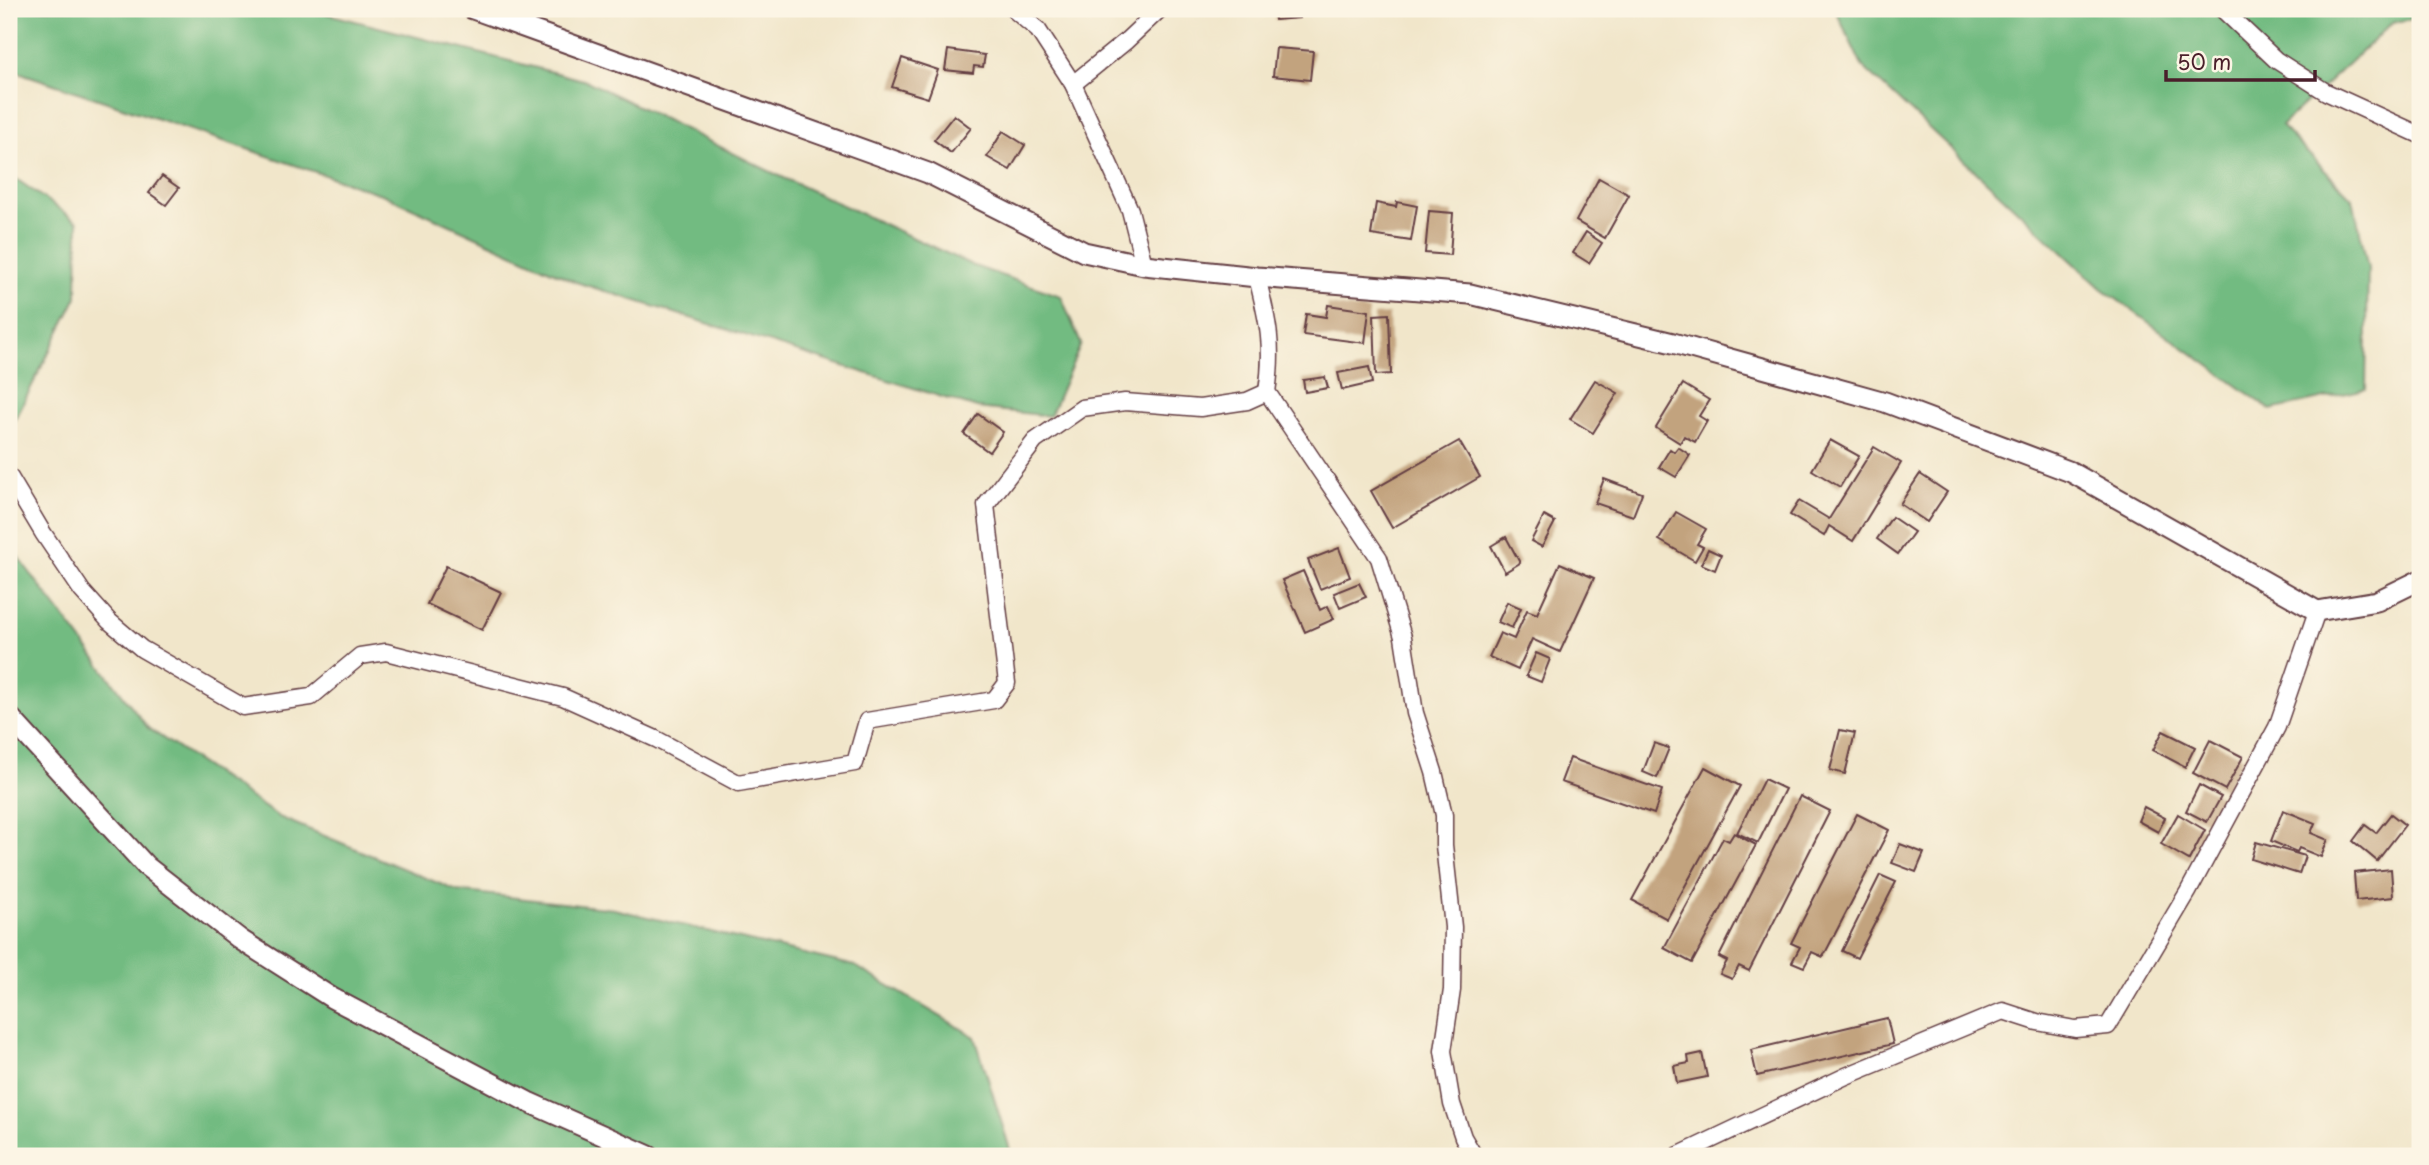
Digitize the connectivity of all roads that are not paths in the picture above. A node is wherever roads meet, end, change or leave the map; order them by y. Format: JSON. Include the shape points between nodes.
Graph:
{"nodes":[{"id":1,"x":474,"y":9,"type":"edge"},
{"id":2,"x":1013,"y":9,"type":"edge"},
{"id":3,"x":1160,"y":9,"type":"edge"},
{"id":4,"x":2222,"y":9,"type":"edge"},
{"id":5,"x":1073,"y":84,"type":"junction"},
{"id":6,"x":2420,"y":135,"type":"edge"},
{"id":7,"x":1144,"y":265,"type":"junction"},
{"id":8,"x":1257,"y":277,"type":"junction"},
{"id":9,"x":1267,"y":393,"type":"junction"},
{"id":10,"x":9,"y":476,"type":"edge"},
{"id":11,"x":2420,"y":580,"type":"edge"},
{"id":12,"x":2317,"y":611,"type":"junction"},
{"id":13,"x":9,"y":716,"type":"edge"},
{"id":14,"x":649,"y":1156,"type":"edge"},
{"id":15,"x":1474,"y":1156,"type":"edge"},
{"id":16,"x":1677,"y":1156,"type":"edge"}],
"edges":[{"from":1,"to":7,"type":"street","via":[[928,173],[1084,252]]},
{"from":2,"to":5,"type":"street","via":[[1038,30]]},
{"from":3,"to":5,"type":"street"},
{"from":4,"to":6,"type":"street","via":[[2276,60],[2326,92]]},
{"from":5,"to":7,"type":"street","via":[[1130,210]]},
{"from":7,"to":8,"type":"street"},
{"from":8,"to":9,"type":"street","via":[[1270,328]]},
{"from":8,"to":12,"type":"street","via":[[1470,294],[1673,343],[1885,402],[2071,472]]},
{"from":9,"to":10,"type":"street","via":[[1200,408],[1125,402],[1082,408],[1035,442],[986,505],[1007,682],[994,700],[867,721],[855,763],[737,783],[656,739],[563,697],[386,652],[360,656],[311,697],[243,707],[142,649],[109,621],[82,591]]},
{"from":9,"to":15,"type":"street","via":[[1379,558],[1404,637],[1415,713],[1444,815],[1453,927],[1452,990],[1443,1051],[1452,1104]]},
{"from":11,"to":12,"type":"street","via":[[2377,601]]},
{"from":12,"to":16,"type":"street","via":[[2277,727],[2188,892],[2108,1026],[2076,1029],[2003,1011],[1846,1076]]},
{"from":13,"to":14,"type":"street","via":[[146,866],[241,940],[332,998],[528,1102]]}]}
